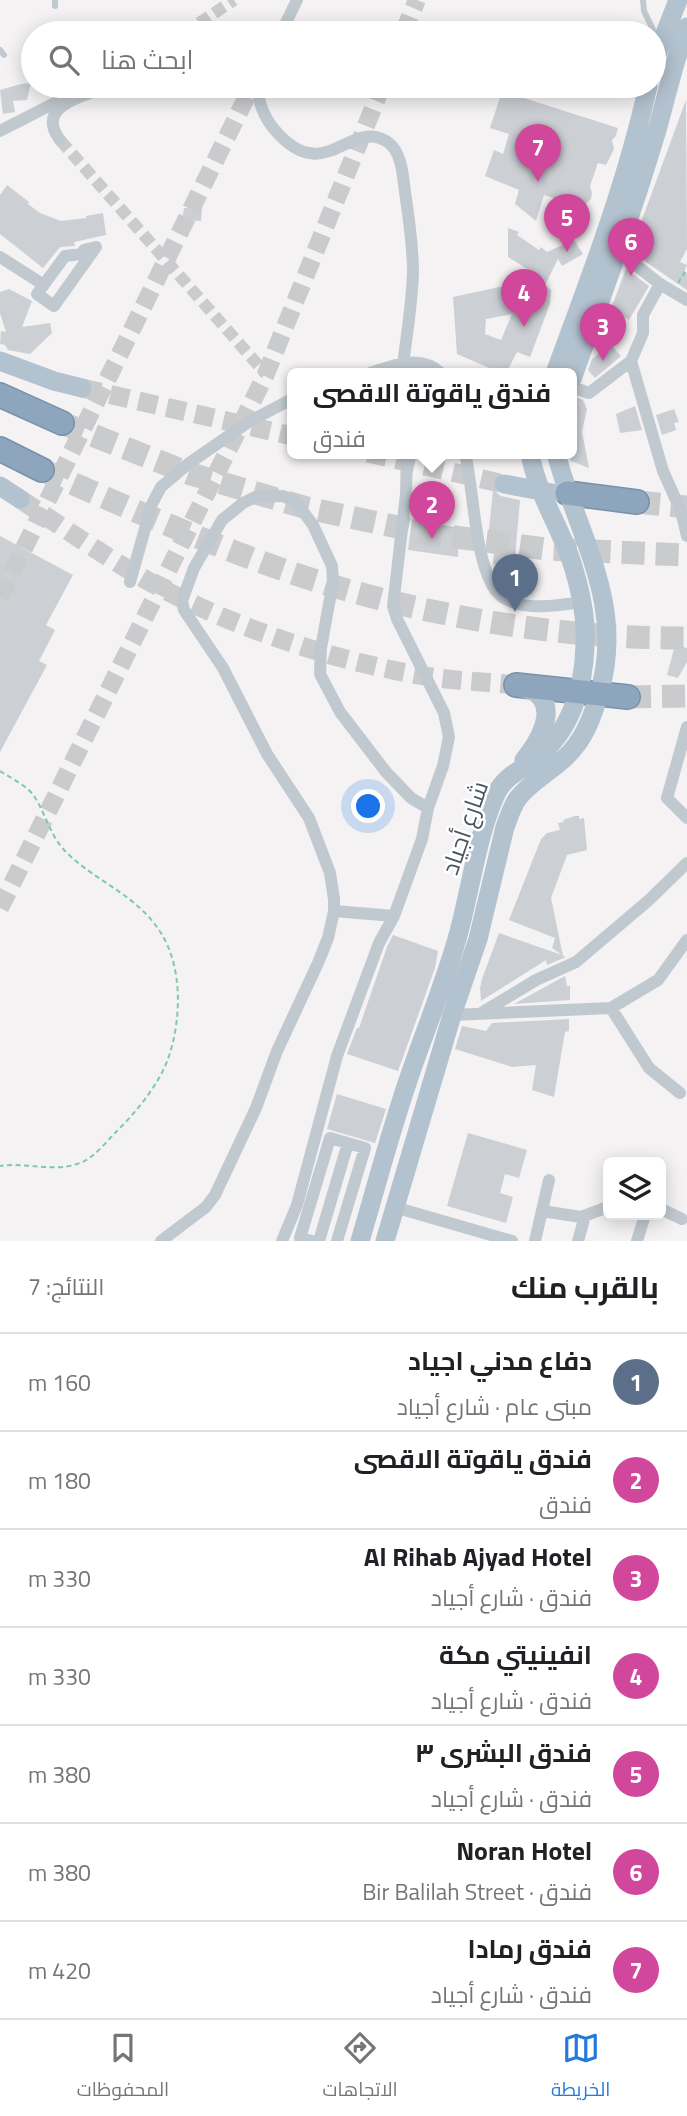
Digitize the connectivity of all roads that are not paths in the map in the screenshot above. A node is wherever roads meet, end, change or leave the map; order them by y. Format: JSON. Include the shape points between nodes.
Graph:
{"nodes":[{"id":1,"x":297,"y":0,"type":"edge"},
{"id":2,"x":643,"y":0,"type":"edge"},
{"id":3,"x":678,"y":0,"type":"edge"},
{"id":4,"x":287,"y":21,"type":"edge"},
{"id":5,"x":649,"y":21,"type":"edge"},
{"id":6,"x":686,"y":32,"type":"edge"},
{"id":7,"x":666,"y":42,"type":"edge"},
{"id":8,"x":666,"y":50,"type":"edge"},
{"id":9,"x":64,"y":98,"type":"edge"},
{"id":10,"x":78,"y":98,"type":"edge"},
{"id":11,"x":258,"y":98,"type":"edge"},
{"id":12,"x":645,"y":98,"type":"edge"},
{"id":13,"x":659,"y":98,"type":"edge"},
{"id":14,"x":0,"y":131,"type":"edge"},
{"id":15,"x":60,"y":140,"type":"tunnel mouth"},
{"id":16,"x":618,"y":251,"type":"junction"},
{"id":17,"x":0,"y":257,"type":"edge"},
{"id":18,"x":660,"y":284,"type":"junction"},
{"id":19,"x":44,"y":285,"type":"junction"},
{"id":20,"x":687,"y":300,"type":"edge"},
{"id":21,"x":0,"y":361,"type":"edge"},
{"id":22,"x":631,"y":361,"type":"junction"},
{"id":23,"x":403,"y":367,"type":"edge"},
{"id":24,"x":433,"y":368,"type":"edge"},
{"id":25,"x":557,"y":368,"type":"edge"},
{"id":26,"x":576,"y":368,"type":"edge"},
{"id":27,"x":0,"y":379,"type":"edge"},
{"id":28,"x":82,"y":388,"type":"tunnel mouth"},
{"id":29,"x":577,"y":389,"type":"edge"},
{"id":30,"x":0,"y":395,"type":"edge"},
{"id":31,"x":287,"y":402,"type":"edge"},
{"id":32,"x":27,"y":407,"type":"junction"},
{"id":33,"x":62,"y":424,"type":"tunnel mouth"},
{"id":34,"x":5,"y":455,"type":"edge"},
{"id":35,"x":407,"y":459,"type":"edge"},
{"id":36,"x":466,"y":459,"type":"edge"},
{"id":37,"x":532,"y":459,"type":"edge"},
{"id":38,"x":558,"y":459,"type":"edge"},
{"id":39,"x":41,"y":470,"type":"tunnel mouth"},
{"id":40,"x":503,"y":484,"type":"tunnel mouth"},
{"id":41,"x":0,"y":486,"type":"edge"},
{"id":42,"x":542,"y":493,"type":"junction"},
{"id":43,"x":567,"y":494,"type":"junction"},
{"id":44,"x":20,"y":499,"type":"tunnel mouth"},
{"id":45,"x":636,"y":502,"type":"tunnel mouth"},
{"id":46,"x":687,"y":536,"type":"edge"},
{"id":47,"x":130,"y":582,"type":"dead end"},
{"id":48,"x":582,"y":602,"type":"junction"},
{"id":49,"x":516,"y":685,"type":"joint"},
{"id":50,"x":589,"y":692,"type":"junction"},
{"id":51,"x":628,"y":696,"type":"tunnel mouth"},
{"id":52,"x":687,"y":727,"type":"edge"},
{"id":53,"x":510,"y":776,"type":"junction"},
{"id":54,"x":428,"y":808,"type":"junction"},
{"id":55,"x":686,"y":816,"type":"edge"},
{"id":56,"x":687,"y":863,"type":"edge"},
{"id":57,"x":334,"y":911,"type":"junction"},
{"id":58,"x":394,"y":916,"type":"junction"},
{"id":59,"x":687,"y":940,"type":"edge"},
{"id":60,"x":611,"y":1008,"type":"junction"},
{"id":61,"x":480,"y":1014,"type":"junction"},
{"id":62,"x":452,"y":1015,"type":"junction"},
{"id":63,"x":684,"y":1089,"type":"edge"},
{"id":64,"x":348,"y":1143,"type":"junction"},
{"id":65,"x":549,"y":1180,"type":"dead end"},
{"id":66,"x":394,"y":1208,"type":"junction"},
{"id":67,"x":603,"y":1209,"type":"edge"},
{"id":68,"x":542,"y":1211,"type":"junction"},
{"id":69,"x":666,"y":1211,"type":"edge"},
{"id":70,"x":585,"y":1216,"type":"junction"},
{"id":71,"x":682,"y":1219,"type":"dead end"},
{"id":72,"x":643,"y":1220,"type":"edge"},
{"id":73,"x":582,"y":1240,"type":"edge"},
{"id":74,"x":161,"y":1241,"type":"edge"},
{"id":75,"x":282,"y":1241,"type":"edge"},
{"id":76,"x":312,"y":1241,"type":"edge"},
{"id":77,"x":319,"y":1241,"type":"edge"},
{"id":78,"x":337,"y":1241,"type":"edge"},
{"id":79,"x":360,"y":1241,"type":"edge"},
{"id":80,"x":385,"y":1241,"type":"edge"},
{"id":81,"x":512,"y":1241,"type":"edge"},
{"id":82,"x":535,"y":1241,"type":"edge"},
{"id":83,"x":637,"y":1241,"type":"edge"}],
"edges":[{"from":1,"to":4,"type":"street"},
{"from":2,"to":5,"type":"lane"},
{"from":3,"to":7,"type":"main road"},
{"from":6,"to":8,"type":"main road"},
{"from":9,"to":14,"type":"street"},
{"from":10,"to":15,"type":"street","via":[[56,111],[54,132]]},
{"from":11,"to":23,"type":"street","via":[[270,124],[303,153],[326,153],[364,137],[389,143],[397,154],[413,270]]},
{"from":12,"to":25,"type":"main road","via":[[614,211]]},
{"from":13,"to":16,"type":"main road","via":[[657,128]]},
{"from":16,"to":18,"type":"street"},
{"from":16,"to":26,"type":"main road"},
{"from":17,"to":19,"type":"street"},
{"from":18,"to":20,"type":"street"},
{"from":18,"to":22,"type":"street","via":[[643,314],[643,333]]},
{"from":19,"to":19,"type":"street","via":[[37,294],[54,306],[96,247],[65,256]]},
{"from":21,"to":28,"type":"main road"},
{"from":22,"to":29,"type":"street","via":[[589,393]]},
{"from":22,"to":46,"type":"street"},
{"from":23,"to":24,"type":"street","via":[[427,364]]},
{"from":27,"to":32,"type":"highway"},
{"from":30,"to":32,"type":"highway"},
{"from":31,"to":47,"type":"street","via":[[250,421],[161,487]]},
{"from":32,"to":33,"type":"highway"},
{"from":34,"to":39,"type":"highway"},
{"from":35,"to":54,"type":"street","via":[[393,606],[444,713],[449,737]]},
{"from":36,"to":48,"type":"street","via":[[492,586],[513,603]]},
{"from":37,"to":42,"type":"main road","name":"شارع أجياد"},
{"from":38,"to":43,"type":"main road","name":"شارع أجياد"},
{"from":40,"to":42,"type":"main road"},
{"from":41,"to":44,"type":"main road"},
{"from":42,"to":43,"type":"main road"},
{"from":42,"to":48,"type":"main road","name":"شارع أجياد","via":[[569,556]]},
{"from":43,"to":45,"type":"highway"},
{"from":43,"to":50,"type":"main road","name":"شارع أجياد","via":[[593,559],[606,611],[608,652]]},
{"from":48,"to":50,"type":"main road","name":"شارع أجياد"},
{"from":49,"to":50,"type":"highway"},
{"from":49,"to":53,"type":"main road","via":[[536,693],[546,710],[538,738]]},
{"from":50,"to":51,"type":"highway"},
{"from":50,"to":53,"type":"main road","name":"شارع أجياد","via":[[541,754]]},
{"from":50,"to":62,"type":"main road","name":"شارع أجياد","via":[[589,722],[577,745],[523,792],[511,810],[478,939]]},
{"from":52,"to":55,"type":"street","via":[[667,798]]},
{"from":53,"to":79,"type":"main road","name":"شارع أجياد","via":[[497,792],[478,849],[457,939]]},
{"from":54,"to":57,"type":"street","via":[[386,772],[340,712],[320,674],[333,582],[332,566],[313,525],[296,502],[283,496],[255,497],[243,503],[212,535],[194,568],[182,601],[184,610],[309,818],[330,873]]},
{"from":54,"to":58,"type":"street","via":[[422,839]]},
{"from":56,"to":61,"type":"street","via":[[576,962]]},
{"from":57,"to":58,"type":"street"},
{"from":57,"to":74,"type":"street","via":[[318,963],[215,1195]]},
{"from":58,"to":75,"type":"street","via":[[379,943],[337,1056],[297,1205]]},
{"from":59,"to":60,"type":"street","via":[[658,980]]},
{"from":60,"to":61,"type":"street"},
{"from":60,"to":63,"type":"street","via":[[649,1068]]},
{"from":61,"to":62,"type":"street"},
{"from":62,"to":66,"type":"main road","name":"شارع أجياد"},
{"from":64,"to":76,"type":"street","via":[[330,1138],[300,1238]]},
{"from":64,"to":77,"type":"street"},
{"from":64,"to":78,"type":"street","via":[[365,1148]]},
{"from":65,"to":68,"type":"street"},
{"from":66,"to":80,"type":"main road","name":"شارع أجياد"},
{"from":66,"to":81,"type":"street"},
{"from":67,"to":70,"type":"street"},
{"from":68,"to":70,"type":"street"},
{"from":68,"to":82,"type":"street"},
{"from":69,"to":71,"type":"street"},
{"from":70,"to":73,"type":"street"},
{"from":72,"to":83,"type":"street"}]}
